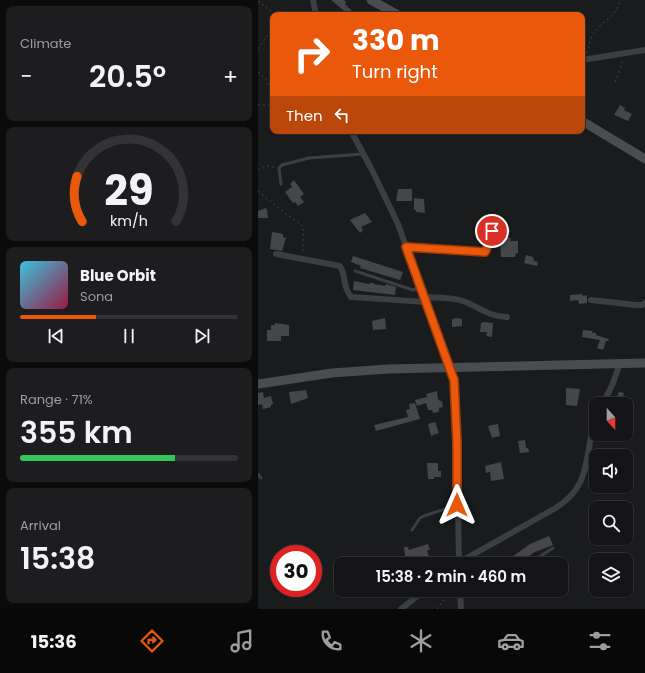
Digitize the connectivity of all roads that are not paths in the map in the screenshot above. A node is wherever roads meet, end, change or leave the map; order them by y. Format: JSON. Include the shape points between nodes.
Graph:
{"nodes":[{"id":1,"x":313,"y":0,"type":"edge"},
{"id":2,"x":371,"y":0,"type":"edge"},
{"id":3,"x":315,"y":12,"type":"edge"},
{"id":4,"x":393,"y":12,"type":"edge"},
{"id":5,"x":645,"y":50,"type":"edge"},
{"id":6,"x":585,"y":60,"type":"edge"},
{"id":7,"x":585,"y":123,"type":"edge"},
{"id":8,"x":354,"y":134,"type":"edge"},
{"id":9,"x":364,"y":154,"type":"junction"},
{"id":10,"x":645,"y":159,"type":"edge"},
{"id":11,"x":281,"y":184,"type":"dead end"},
{"id":12,"x":509,"y":231,"type":"dead end"},
{"id":13,"x":406,"y":247,"type":"junction"},
{"id":14,"x":276,"y":254,"type":"dead end"},
{"id":15,"x":355,"y":271,"type":"dead end"},
{"id":16,"x":420,"y":287,"type":"junction"},
{"id":17,"x":425,"y":300,"type":"junction"},
{"id":18,"x":591,"y":300,"type":"dead end"},
{"id":19,"x":645,"y":303,"type":"edge"},
{"id":20,"x":507,"y":317,"type":"dead end"},
{"id":21,"x":620,"y":363,"type":"junction"},
{"id":22,"x":645,"y":363,"type":"edge"},
{"id":23,"x":449,"y":367,"type":"junction"},
{"id":24,"x":258,"y":384,"type":"edge"},
{"id":25,"x":606,"y":397,"type":"edge"},
{"id":26,"x":590,"y":441,"type":"edge"},
{"id":27,"x":258,"y":474,"type":"edge"},
{"id":28,"x":261,"y":478,"type":"dead end"},
{"id":29,"x":457,"y":505,"type":"junction"},
{"id":30,"x":412,"y":530,"type":"dead end"},
{"id":31,"x":553,"y":548,"type":"dead end"},
{"id":32,"x":458,"y":557,"type":"edge"},
{"id":33,"x":470,"y":557,"type":"edge"},
{"id":34,"x":539,"y":557,"type":"edge"},
{"id":35,"x":416,"y":597,"type":"edge"},
{"id":36,"x":461,"y":598,"type":"edge"},
{"id":37,"x":401,"y":609,"type":"edge"},
{"id":38,"x":461,"y":609,"type":"edge"}],
"edges":[{"from":1,"to":3,"type":"street"},
{"from":2,"to":4,"type":"street"},
{"from":5,"to":6,"type":"street"},
{"from":7,"to":10,"type":"street"},
{"from":8,"to":9,"type":"street"},
{"from":9,"to":11,"type":"lane","via":[[309,158],[282,165],[279,168]]},
{"from":9,"to":13,"type":"street"},
{"from":12,"to":13,"type":"lane","via":[[492,231],[485,252]]},
{"from":13,"to":16,"type":"street"},
{"from":14,"to":17,"type":"street","via":[[340,266],[345,274],[345,289],[351,297]]},
{"from":15,"to":16,"type":"lane","via":[[412,290]]},
{"from":16,"to":17,"type":"street"},
{"from":17,"to":20,"type":"street","via":[[447,298],[470,303],[493,316]]},
{"from":17,"to":23,"type":"street"},
{"from":18,"to":19,"type":"street","via":[[636,305]]},
{"from":21,"to":22,"type":"street"},
{"from":21,"to":23,"type":"street"},
{"from":21,"to":25,"type":"street"},
{"from":23,"to":24,"type":"street","via":[[332,373]]},
{"from":23,"to":29,"type":"street","via":[[454,380]]},
{"from":26,"to":33,"type":"street","via":[[586,469],[577,488],[568,499]]},
{"from":27,"to":28,"type":"lane"},
{"from":29,"to":30,"type":"lane","via":[[420,518]]},
{"from":29,"to":32,"type":"street"},
{"from":31,"to":34,"type":"lane"},
{"from":35,"to":37,"type":"street"},
{"from":36,"to":38,"type":"street"}]}
